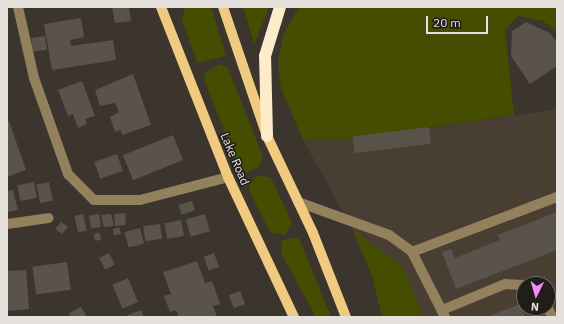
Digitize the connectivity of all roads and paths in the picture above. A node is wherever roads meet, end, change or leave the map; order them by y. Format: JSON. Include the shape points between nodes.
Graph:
{"nodes":[{"id":1,"x":18,"y":7,"type":"edge"},
{"id":2,"x":161,"y":7,"type":"edge"},
{"id":3,"x":224,"y":7,"type":"edge"},
{"id":4,"x":280,"y":7,"type":"edge"},
{"id":5,"x":267,"y":136,"type":"junction"},
{"id":6,"x":228,"y":177,"type":"junction"},
{"id":7,"x":557,"y":197,"type":"edge"},
{"id":8,"x":298,"y":202,"type":"junction"},
{"id":9,"x":49,"y":218,"type":"dead end"},
{"id":10,"x":7,"y":224,"type":"edge"},
{"id":11,"x":412,"y":252,"type":"junction"},
{"id":12,"x":516,"y":285,"type":"edge"},
{"id":13,"x":444,"y":314,"type":"edge"},
{"id":14,"x":294,"y":317,"type":"edge"},
{"id":15,"x":346,"y":317,"type":"edge"}],
"edges":[{"from":1,"to":6,"type":"street","via":[[34,78],[68,174],[94,200],[140,200]]},
{"from":2,"to":6,"type":"main road","name":"Lake Road"},
{"from":3,"to":5,"type":"main road"},
{"from":4,"to":5,"type":"highway","via":[[265,56]]},
{"from":5,"to":8,"type":"main road"},
{"from":6,"to":14,"type":"main road","name":"Lake Road"},
{"from":7,"to":11,"type":"street"},
{"from":8,"to":11,"type":"street","via":[[389,235]]},
{"from":8,"to":15,"type":"main road"},
{"from":9,"to":10,"type":"street"},
{"from":11,"to":13,"type":"street"},
{"from":12,"to":13,"type":"street","via":[[504,284]]}]}
